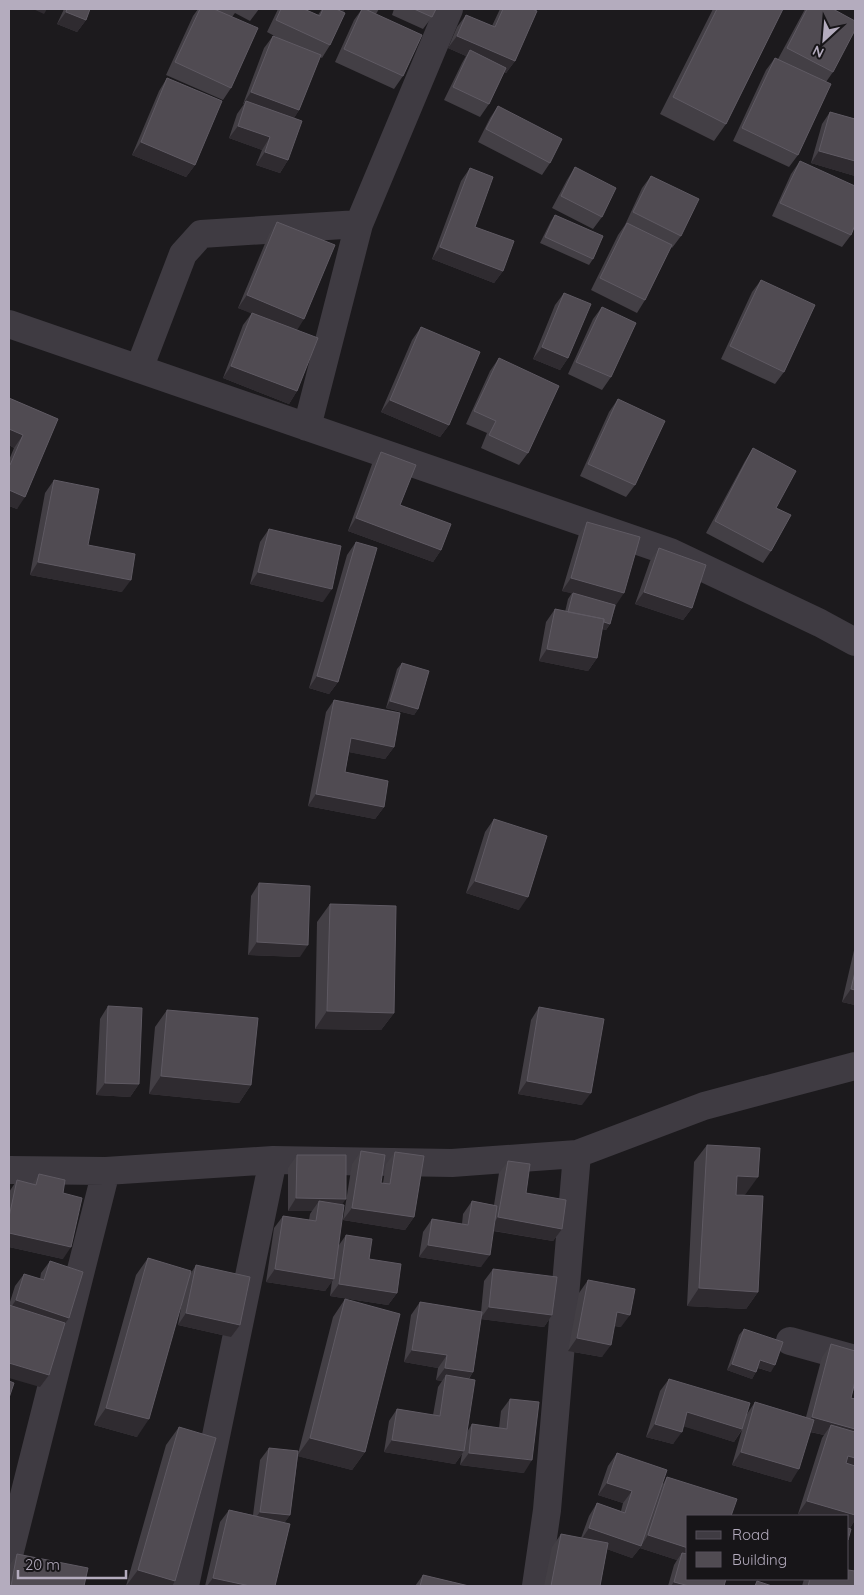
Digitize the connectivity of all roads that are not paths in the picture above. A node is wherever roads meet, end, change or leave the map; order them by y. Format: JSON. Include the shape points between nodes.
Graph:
{"nodes":[{"id":1,"x":449,"y":9,"type":"edge"},
{"id":2,"x":359,"y":224,"type":"junction"},
{"id":3,"x":9,"y":324,"type":"edge"},
{"id":4,"x":139,"y":369,"type":"junction"},
{"id":5,"x":307,"y":427,"type":"junction"},
{"id":6,"x":855,"y":642,"type":"edge"},
{"id":7,"x":855,"y":1066,"type":"edge"},
{"id":8,"x":577,"y":1154,"type":"junction"},
{"id":9,"x":273,"y":1160,"type":"junction"},
{"id":10,"x":9,"y":1170,"type":"edge"},
{"id":11,"x":106,"y":1171,"type":"junction"},
{"id":12,"x":790,"y":1341,"type":"dead end"},
{"id":13,"x":855,"y":1359,"type":"edge"},
{"id":14,"x":9,"y":1554,"type":"edge"},
{"id":15,"x":185,"y":1586,"type":"edge"},
{"id":16,"x":536,"y":1586,"type":"edge"}],
"edges":[{"from":1,"to":2,"type":"street"},
{"from":2,"to":4,"type":"street","via":[[201,234],[183,254]]},
{"from":2,"to":5,"type":"street"},
{"from":3,"to":4,"type":"street"},
{"from":4,"to":5,"type":"street"},
{"from":5,"to":6,"type":"street","via":[[670,552]]},
{"from":7,"to":8,"type":"street","via":[[704,1106]]},
{"from":8,"to":9,"type":"street","via":[[452,1163]]},
{"from":8,"to":16,"type":"street","via":[[547,1510]]},
{"from":9,"to":11,"type":"street"},
{"from":9,"to":15,"type":"street"},
{"from":10,"to":11,"type":"street"},
{"from":11,"to":14,"type":"street"},
{"from":12,"to":13,"type":"street"}]}
